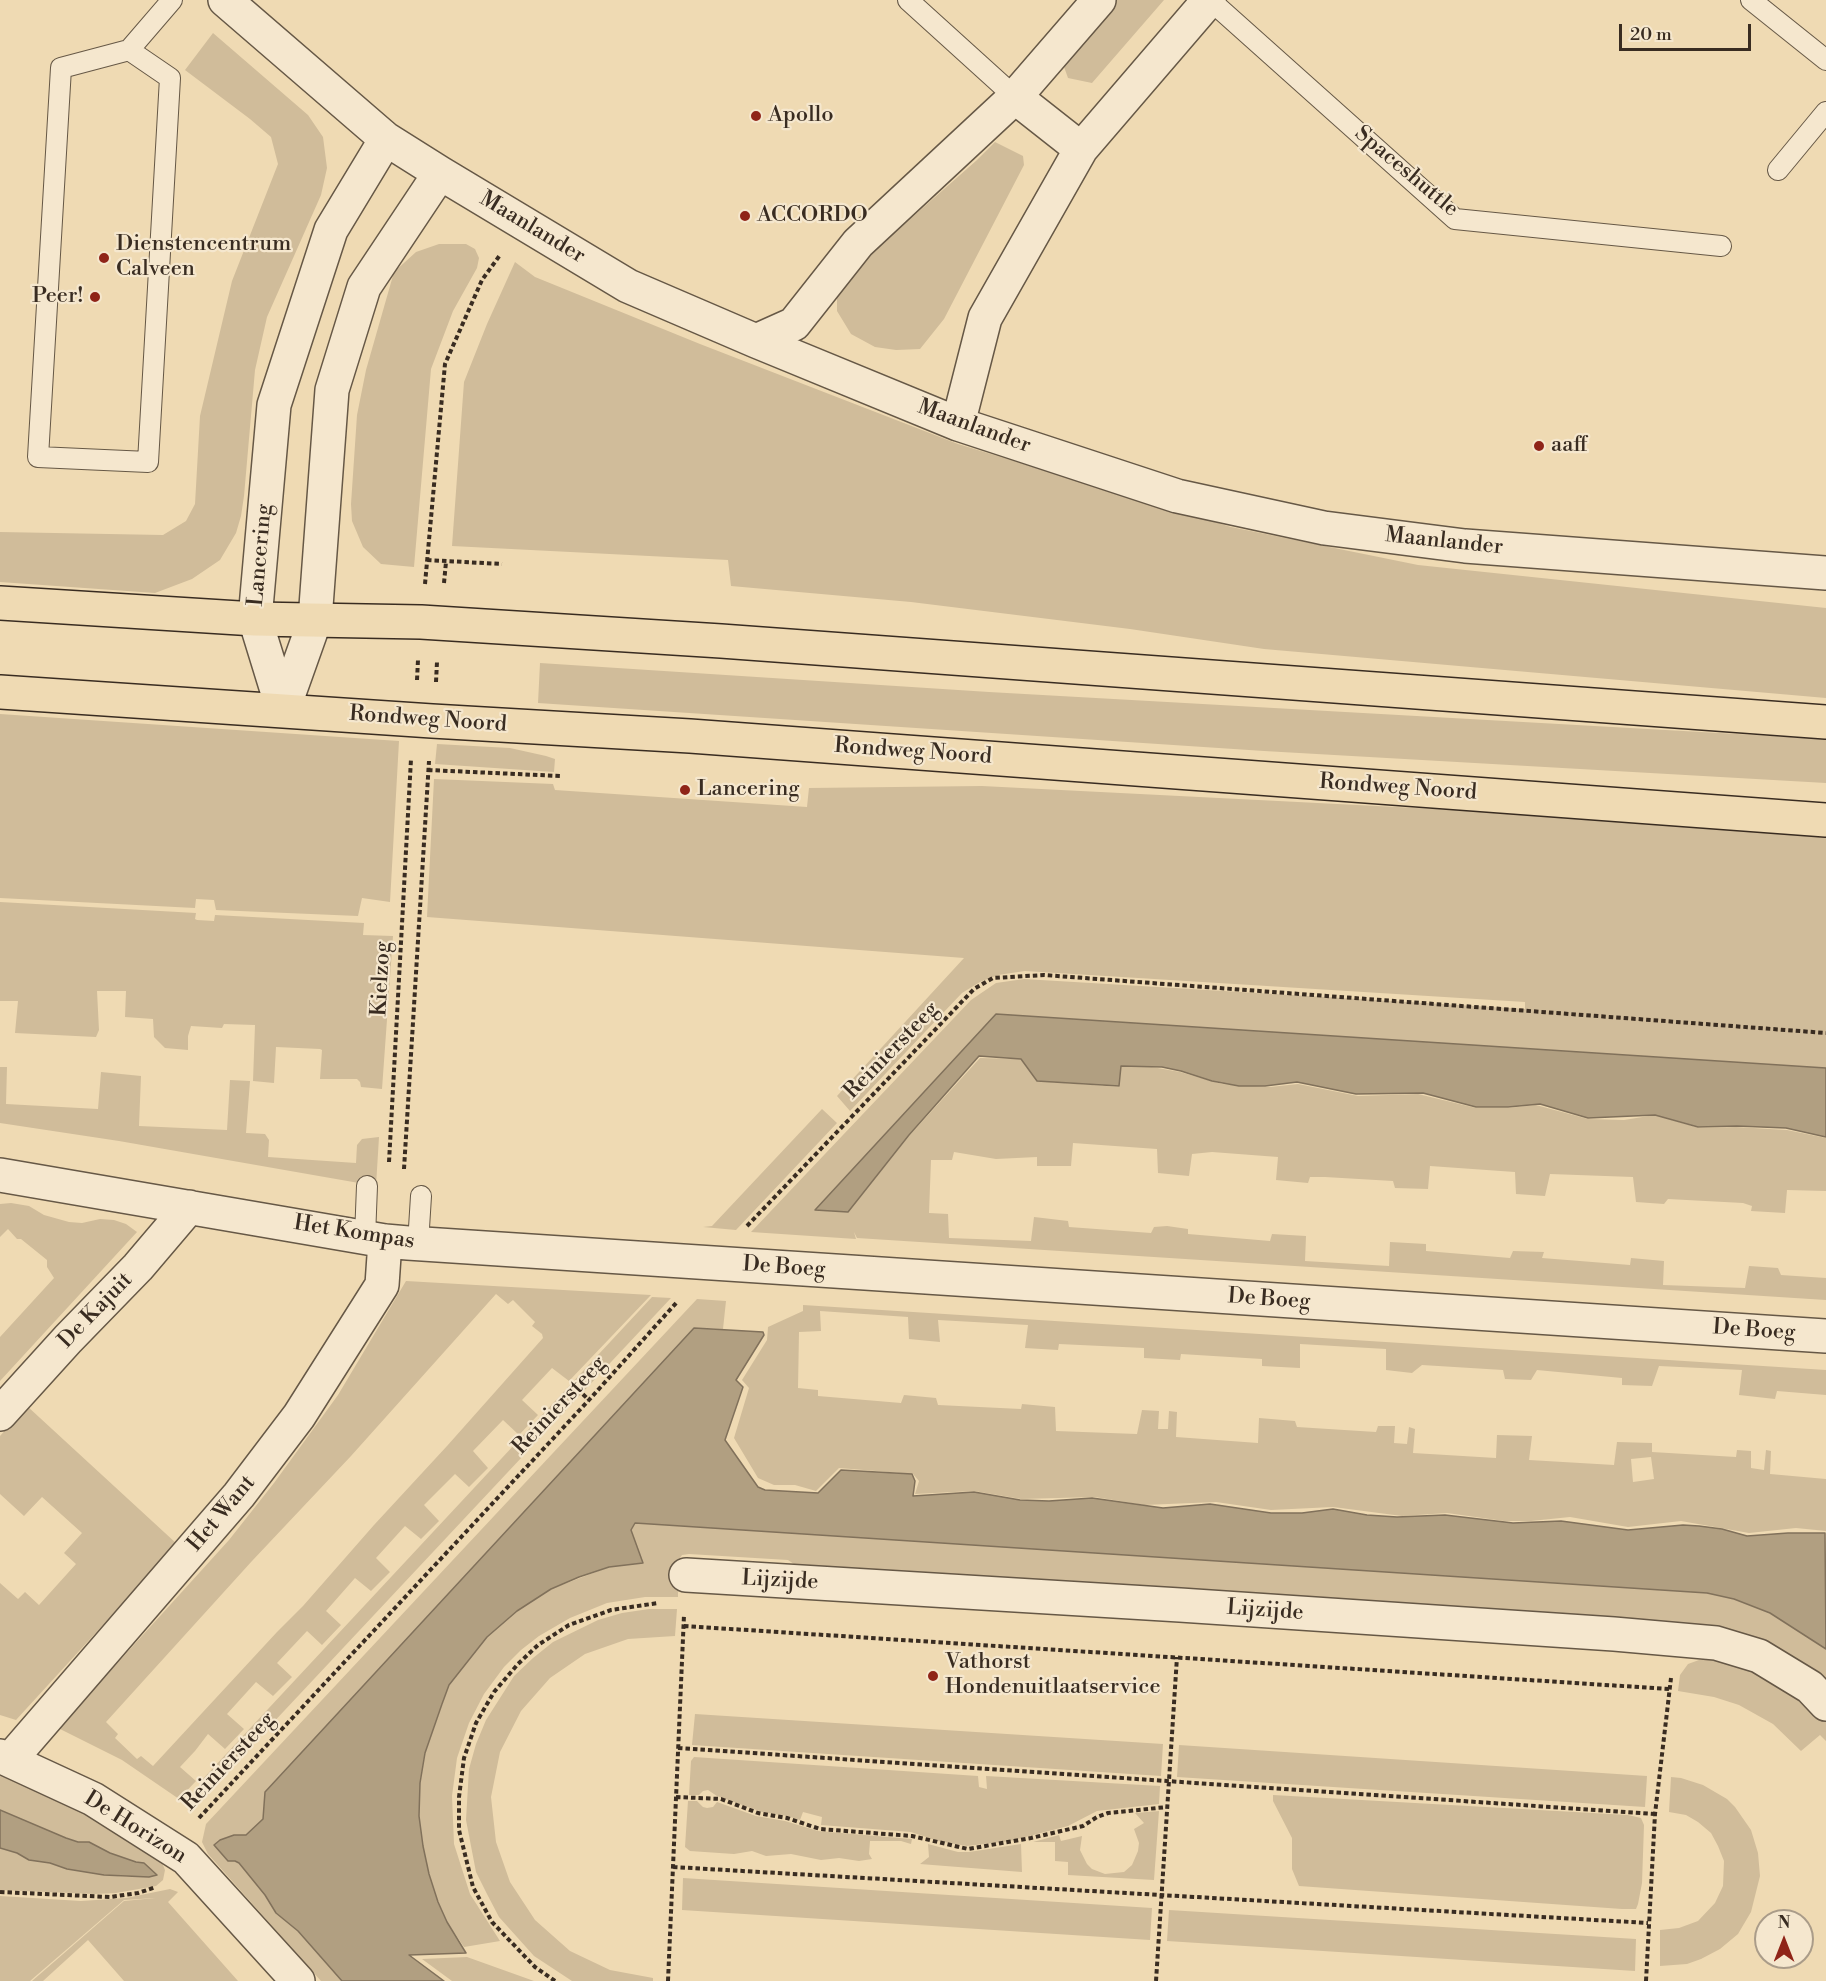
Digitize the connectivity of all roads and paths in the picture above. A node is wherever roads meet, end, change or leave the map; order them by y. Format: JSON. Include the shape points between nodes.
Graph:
{"nodes":[{"id":1,"x":172,"y":0,"type":"edge"},
{"id":2,"x":225,"y":0,"type":"edge"},
{"id":3,"x":908,"y":0,"type":"edge"},
{"id":4,"x":1099,"y":0,"type":"edge"},
{"id":5,"x":1210,"y":0,"type":"edge"},
{"id":6,"x":1751,"y":0,"type":"edge"},
{"id":7,"x":129,"y":50,"type":"junction"},
{"id":8,"x":1826,"y":60,"type":"edge"},
{"id":9,"x":1015,"y":97,"type":"junction"},
{"id":10,"x":1826,"y":112,"type":"edge"},
{"id":11,"x":386,"y":139,"type":"junction"},
{"id":12,"x":1081,"y":149,"type":"junction"},
{"id":13,"x":1778,"y":170,"type":"dead end"},
{"id":14,"x":440,"y":174,"type":"junction"},
{"id":15,"x":524,"y":224,"type":"junction"},
{"id":16,"x":1721,"y":246,"type":"dead end"},
{"id":17,"x":756,"y":341,"type":"junction"},
{"id":18,"x":958,"y":424,"type":"junction"},
{"id":19,"x":427,"y":560,"type":"junction"},
{"id":20,"x":446,"y":562,"type":"junction"},
{"id":21,"x":502,"y":564,"type":"dead end"},
{"id":22,"x":1826,"y":573,"type":"edge"},
{"id":23,"x":0,"y":603,"type":"edge"},
{"id":24,"x":255,"y":619,"type":"junction"},
{"id":25,"x":315,"y":620,"type":"junction"},
{"id":26,"x":431,"y":622,"type":"junction"},
{"id":27,"x":0,"y":692,"type":"edge"},
{"id":28,"x":283,"y":710,"type":"junction"},
{"id":29,"x":423,"y":720,"type":"junction"},
{"id":30,"x":1826,"y":722,"type":"edge"},
{"id":31,"x":428,"y":770,"type":"junction"},
{"id":32,"x":560,"y":776,"type":"dead end"},
{"id":33,"x":1826,"y":820,"type":"edge"},
{"id":34,"x":1826,"y":1033,"type":"edge"},
{"id":35,"x":388,"y":1173,"type":"dead end"},
{"id":36,"x":404,"y":1174,"type":"dead end"},
{"id":37,"x":0,"y":1175,"type":"edge"},
{"id":38,"x":367,"y":1186,"type":"dead end"},
{"id":39,"x":421,"y":1196,"type":"dead end"},
{"id":40,"x":189,"y":1207,"type":"junction"},
{"id":41,"x":375,"y":1239,"type":"junction"},
{"id":42,"x":418,"y":1244,"type":"junction"},
{"id":43,"x":711,"y":1264,"type":"junction"},
{"id":44,"x":1826,"y":1336,"type":"edge"},
{"id":45,"x":572,"y":1384,"type":"dead end"},
{"id":46,"x":589,"y":1400,"type":"junction"},
{"id":47,"x":0,"y":1414,"type":"edge"},
{"id":48,"x":685,"y":1589,"type":"junction"},
{"id":49,"x":684,"y":1626,"type":"junction"},
{"id":50,"x":1675,"y":1639,"type":"junction"},
{"id":51,"x":1177,"y":1657,"type":"junction"},
{"id":52,"x":1670,"y":1689,"type":"junction"},
{"id":53,"x":1826,"y":1704,"type":"edge"},
{"id":54,"x":678,"y":1749,"type":"junction"},
{"id":55,"x":5,"y":1758,"type":"edge"},
{"id":56,"x":1168,"y":1782,"type":"junction"},
{"id":57,"x":676,"y":1797,"type":"junction"},
{"id":58,"x":1167,"y":1808,"type":"junction"},
{"id":59,"x":1655,"y":1814,"type":"junction"},
{"id":60,"x":179,"y":1852,"type":"junction"},
{"id":61,"x":673,"y":1867,"type":"junction"},
{"id":62,"x":0,"y":1892,"type":"edge"},
{"id":63,"x":1161,"y":1895,"type":"junction"},
{"id":64,"x":1648,"y":1923,"type":"junction"},
{"id":65,"x":298,"y":1981,"type":"edge"},
{"id":66,"x":555,"y":1981,"type":"edge"},
{"id":67,"x":668,"y":1981,"type":"edge"},
{"id":68,"x":1156,"y":1981,"type":"edge"},
{"id":69,"x":1646,"y":1981,"type":"edge"}],
"edges":[{"from":1,"to":7,"type":"lane"},
{"from":2,"to":11,"type":"street","name":"Maanlander"},
{"from":3,"to":9,"type":"lane"},
{"from":4,"to":9,"type":"street"},
{"from":5,"to":12,"type":"street","name":"Spaceshuttle"},
{"from":5,"to":16,"type":"lane","name":"Spaceshuttle","via":[[1455,219]]},
{"from":6,"to":8,"type":"lane"},
{"from":7,"to":7,"type":"lane","via":[[61,68],[39,456],[148,462],[170,78]]},
{"from":9,"to":12,"type":"street"},
{"from":9,"to":17,"type":"street","via":[[858,243],[794,324]]},
{"from":10,"to":13,"type":"lane"},
{"from":11,"to":14,"type":"street","name":"Maanlander"},
{"from":11,"to":24,"type":"street","name":"Lancering","via":[[331,230],[274,405]]},
{"from":12,"to":18,"type":"street","name":"Spaceshuttle","via":[[985,318]]},
{"from":14,"to":15,"type":"street","name":"Maanlander"},
{"from":14,"to":25,"type":"street","via":[[364,287],[332,390]]},
{"from":15,"to":17,"type":"street","name":"Maanlander","via":[[628,285]]},
{"from":15,"to":19,"type":"path","via":[[482,280],[445,364]]},
{"from":17,"to":18,"type":"street","name":"Maanlander"},
{"from":18,"to":22,"type":"street","name":"Maanlander","via":[[1177,496],[1324,528],[1465,546]]},
{"from":19,"to":20,"type":"path"},
{"from":19,"to":26,"type":"path"},
{"from":20,"to":21,"type":"path"},
{"from":20,"to":26,"type":"path"},
{"from":23,"to":24,"type":"main road"},
{"from":24,"to":25,"type":"main road"},
{"from":24,"to":28,"type":"street","name":"Lancering"},
{"from":25,"to":26,"type":"main road"},
{"from":25,"to":28,"type":"street"},
{"from":26,"to":29,"type":"path"},
{"from":26,"to":29,"type":"path"},
{"from":26,"to":30,"type":"main road"},
{"from":27,"to":28,"type":"main road","name":"Rondweg Noord"},
{"from":28,"to":29,"type":"main road","name":"Rondweg Noord"},
{"from":29,"to":31,"type":"path"},
{"from":29,"to":33,"type":"main road","name":"Rondweg Noord"},
{"from":29,"to":35,"type":"path","name":"Kielzog"},
{"from":31,"to":32,"type":"path"},
{"from":31,"to":36,"type":"path"},
{"from":34,"to":43,"type":"path","name":"Reiniersteeg","via":[[1044,975],[993,978],[974,989]]},
{"from":37,"to":40,"type":"street","name":"Het Kompas","via":[[114,1188]]},
{"from":38,"to":41,"type":"lane"},
{"from":39,"to":42,"type":"lane"},
{"from":40,"to":41,"type":"street","name":"Het Kompas","via":[[243,1209]]},
{"from":40,"to":47,"type":"street","name":"De Kajuit"},
{"from":41,"to":42,"type":"street","name":"Het Kompas"},
{"from":41,"to":55,"type":"street","name":"Het Want","via":[[382,1285],[299,1416],[239,1495]]},
{"from":42,"to":43,"type":"street","name":"Het Kompas"},
{"from":43,"to":44,"type":"street","name":"De Boeg"},
{"from":43,"to":46,"type":"path","name":"Reiniersteeg"},
{"from":45,"to":46,"type":"path"},
{"from":46,"to":60,"type":"path","name":"Reiniersteeg"},
{"from":48,"to":49,"type":"path"},
{"from":48,"to":50,"type":"street","name":"Lijzijde","via":[[1180,1605]]},
{"from":48,"to":66,"type":"path","via":[[569,1625],[538,1645],[494,1692],[476,1723],[464,1758],[459,1830],[473,1887],[492,1922],[535,1967]]},
{"from":49,"to":51,"type":"path"},
{"from":49,"to":54,"type":"path"},
{"from":50,"to":52,"type":"path"},
{"from":50,"to":53,"type":"street","name":"Lijzijde","via":[[1716,1643],[1759,1656],[1810,1687]]},
{"from":51,"to":52,"type":"path"},
{"from":51,"to":56,"type":"path"},
{"from":52,"to":59,"type":"path"},
{"from":54,"to":56,"type":"path"},
{"from":54,"to":57,"type":"path"},
{"from":55,"to":60,"type":"street","name":"De Horizon","via":[[93,1799]]},
{"from":56,"to":58,"type":"path"},
{"from":56,"to":59,"type":"path"},
{"from":57,"to":58,"type":"path","via":[[722,1799],[820,1829],[912,1836],[968,1850],[1083,1826],[1108,1813]]},
{"from":57,"to":61,"type":"path"},
{"from":58,"to":63,"type":"path"},
{"from":59,"to":64,"type":"path"},
{"from":60,"to":62,"type":"path","name":"Reiniersteeg","via":[[162,1885],[138,1893],[110,1897]]},
{"from":60,"to":65,"type":"street","name":"De Horizon"},
{"from":61,"to":63,"type":"path"},
{"from":61,"to":67,"type":"path"},
{"from":63,"to":64,"type":"path"},
{"from":63,"to":68,"type":"path"},
{"from":64,"to":69,"type":"path"}]}
